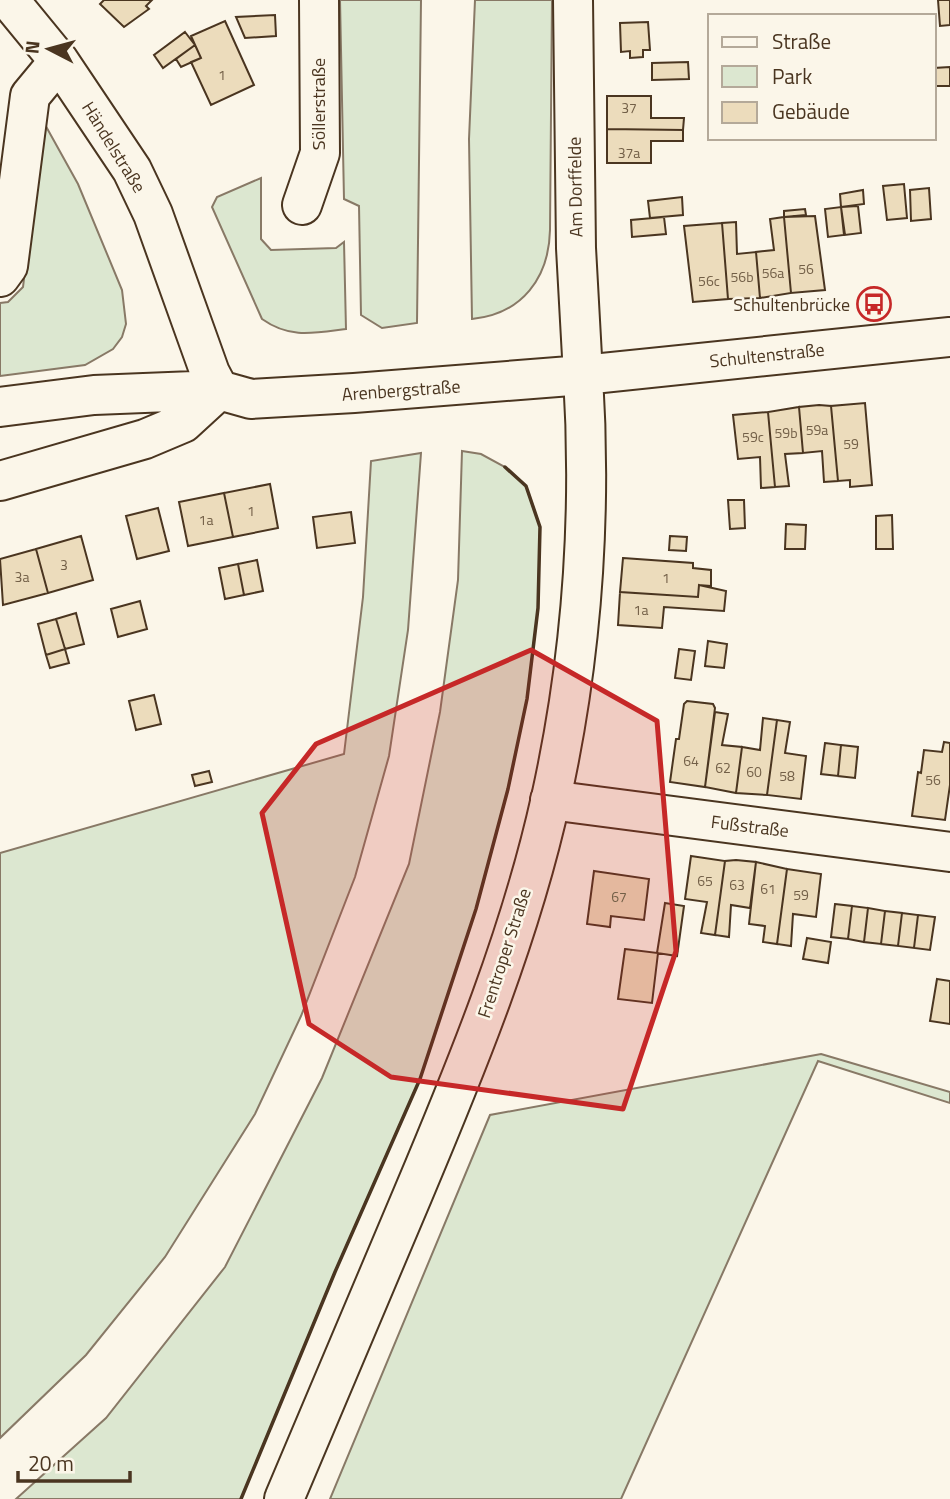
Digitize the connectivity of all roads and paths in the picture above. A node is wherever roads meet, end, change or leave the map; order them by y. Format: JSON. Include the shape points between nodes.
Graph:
{"nodes":[{"id":1,"x":9,"y":0,"type":"edge"},
{"id":2,"x":319,"y":0,"type":"edge"},
{"id":3,"x":573,"y":0,"type":"edge"},
{"id":4,"x":59,"y":61,"type":"junction"},
{"id":5,"x":302,"y":205,"type":"dead end"},
{"id":6,"x":0,"y":277,"type":"edge"},
{"id":7,"x":950,"y":337,"type":"edge"},
{"id":8,"x":583,"y":375,"type":"junction"},
{"id":9,"x":219,"y":390,"type":"junction"},
{"id":10,"x":0,"y":407,"type":"edge"},
{"id":11,"x":0,"y":481,"type":"edge"},
{"id":12,"x":550,"y":800,"type":"junction"},
{"id":13,"x":950,"y":852,"type":"edge"},
{"id":14,"x":284,"y":1499,"type":"edge"}],
"edges":[{"from":1,"to":4,"type":"street","name":"Händelstraße"},
{"from":2,"to":5,"type":"street","name":"Söllerstraße","via":[[320,153]]},
{"from":3,"to":8,"type":"street","name":"Am Dorffelde","via":[[576,248]]},
{"from":4,"to":6,"type":"street","via":[[30,96],[8,266]]},
{"from":4,"to":9,"type":"street","name":"Händelstraße","via":[[132,170]]},
{"from":7,"to":8,"type":"street","name":"Schultenstraße"},
{"from":8,"to":9,"type":"street","name":"Arenbergstraße","via":[[251,398]]},
{"from":8,"to":12,"type":"street","name":"Frentroper Straße","via":[[589,461],[587,551],[569,705]]},
{"from":9,"to":10,"type":"street","name":"Arenbergstraße","via":[[94,395]]},
{"from":9,"to":11,"type":"street","via":[[183,423],[145,439]]},
{"from":12,"to":13,"type":"street","name":"Fußstraße"},
{"from":12,"to":14,"type":"street","name":"Frentroper Straße","via":[[506,956],[453,1097]]}]}
